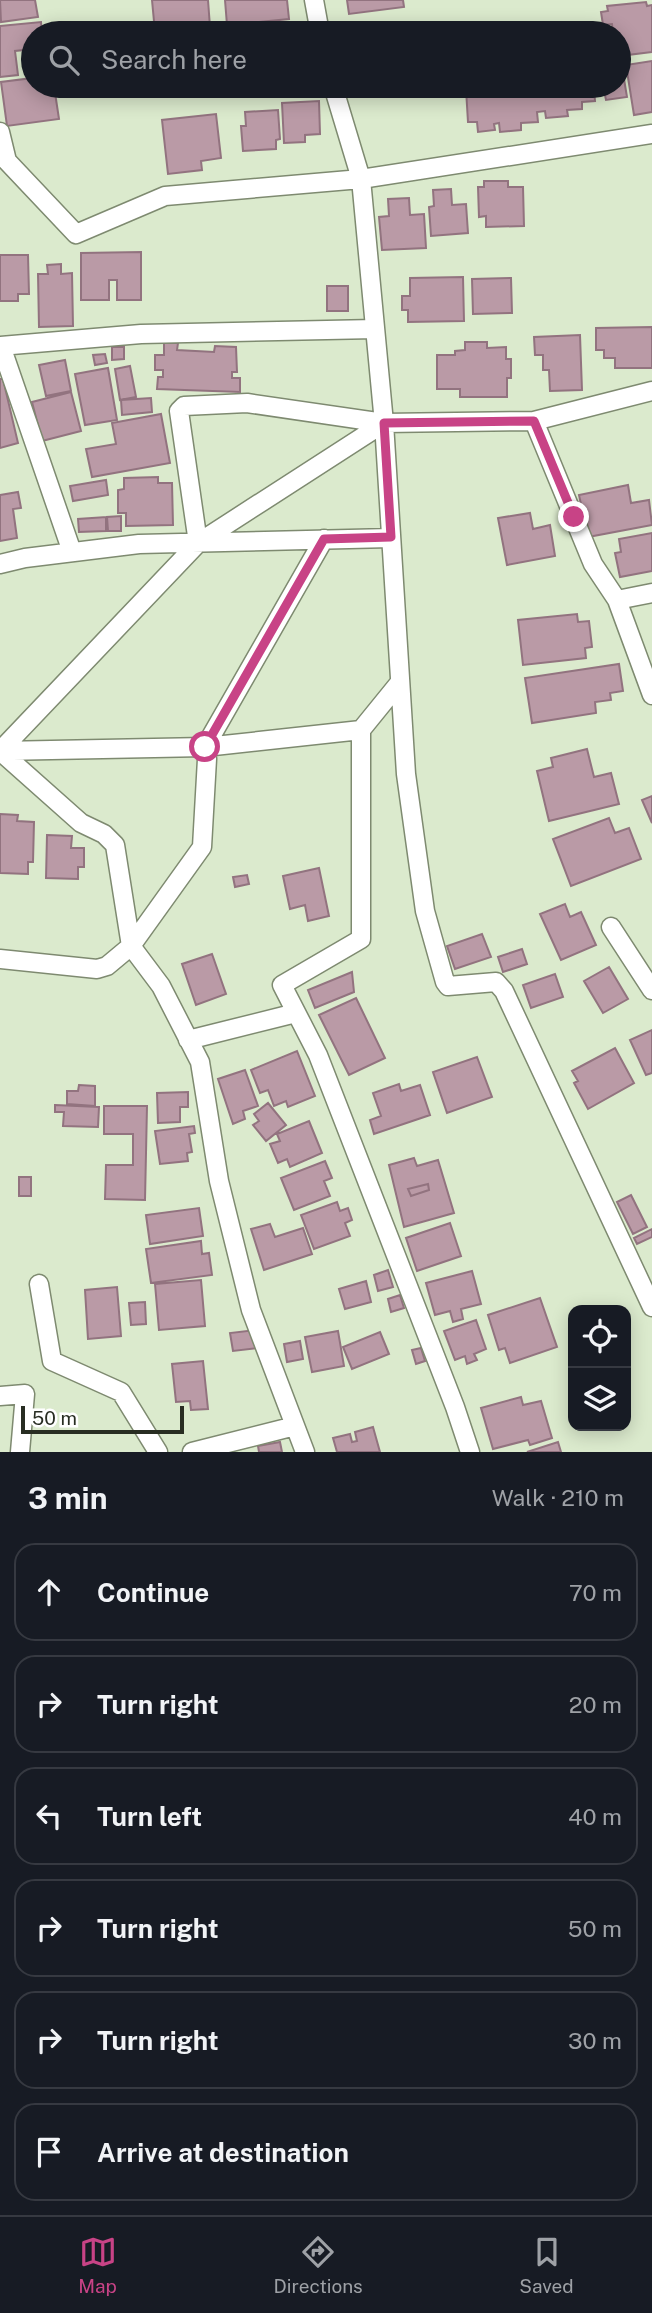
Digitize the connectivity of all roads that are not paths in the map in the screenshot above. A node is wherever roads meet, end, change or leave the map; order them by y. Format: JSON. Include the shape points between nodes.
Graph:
{"nodes":[{"id":1,"x":314,"y":0,"type":"edge"},
{"id":2,"x":318,"y":21,"type":"edge"},
{"id":3,"x":337,"y":98,"type":"edge"},
{"id":4,"x":0,"y":132,"type":"edge"},
{"id":5,"x":652,"y":134,"type":"edge"},
{"id":6,"x":361,"y":179,"type":"junction"},
{"id":7,"x":375,"y":329,"type":"junction"},
{"id":8,"x":0,"y":346,"type":"edge"},
{"id":9,"x":652,"y":391,"type":"edge"},
{"id":10,"x":534,"y":421,"type":"junction"},
{"id":11,"x":384,"y":423,"type":"junction"},
{"id":12,"x":391,"y":537,"type":"junction"},
{"id":13,"x":324,"y":539,"type":"junction"},
{"id":14,"x":198,"y":542,"type":"junction"},
{"id":15,"x":72,"y":552,"type":"junction"},
{"id":16,"x":0,"y":564,"type":"edge"},
{"id":17,"x":652,"y":593,"type":"edge"},
{"id":18,"x":617,"y":600,"type":"junction"},
{"id":19,"x":400,"y":682,"type":"junction"},
{"id":20,"x":652,"y":695,"type":"edge"},
{"id":21,"x":361,"y":730,"type":"junction"},
{"id":22,"x":205,"y":747,"type":"junction"},
{"id":23,"x":0,"y":751,"type":"edge"},
{"id":24,"x":611,"y":927,"type":"dead end"},
{"id":25,"x":131,"y":946,"type":"junction"},
{"id":26,"x":0,"y":958,"type":"edge"},
{"id":27,"x":652,"y":990,"type":"edge"},
{"id":28,"x":296,"y":1013,"type":"junction"},
{"id":29,"x":188,"y":1040,"type":"junction"},
{"id":30,"x":39,"y":1284,"type":"dead end"},
{"id":31,"x":652,"y":1307,"type":"edge"},
{"id":32,"x":0,"y":1396,"type":"edge"},
{"id":33,"x":295,"y":1426,"type":"junction"},
{"id":34,"x":20,"y":1452,"type":"edge"},
{"id":35,"x":158,"y":1452,"type":"edge"},
{"id":36,"x":192,"y":1452,"type":"edge"},
{"id":37,"x":305,"y":1452,"type":"edge"},
{"id":38,"x":470,"y":1452,"type":"edge"}],
"edges":[{"from":1,"to":2,"type":"street"},
{"from":3,"to":6,"type":"street"},
{"from":4,"to":6,"type":"street","via":[[7,161],[76,234],[165,196]]},
{"from":5,"to":6,"type":"street"},
{"from":6,"to":7,"type":"street"},
{"from":7,"to":8,"type":"street","via":[[141,334]]},
{"from":7,"to":11,"type":"street"},
{"from":8,"to":15,"type":"street"},
{"from":9,"to":10,"type":"street"},
{"from":10,"to":11,"type":"street"},
{"from":10,"to":18,"type":"street","via":[[593,564]]},
{"from":11,"to":12,"type":"street"},
{"from":11,"to":14,"type":"street"},
{"from":11,"to":14,"type":"street","via":[[247,403],[181,407]]},
{"from":12,"to":13,"type":"street"},
{"from":12,"to":19,"type":"street"},
{"from":13,"to":14,"type":"street"},
{"from":13,"to":22,"type":"street"},
{"from":14,"to":15,"type":"street"},
{"from":14,"to":23,"type":"street"},
{"from":15,"to":16,"type":"street"},
{"from":17,"to":18,"type":"street"},
{"from":18,"to":20,"type":"street"},
{"from":19,"to":21,"type":"street"},
{"from":19,"to":31,"type":"street","via":[[406,774],[425,911],[445,982],[452,986],[496,982],[504,991]]},
{"from":21,"to":22,"type":"street"},
{"from":21,"to":28,"type":"street","via":[[361,939],[282,985]]},
{"from":22,"to":23,"type":"street"},
{"from":22,"to":25,"type":"street","via":[[202,846]]},
{"from":23,"to":25,"type":"street","via":[[82,823],[115,845]]},
{"from":24,"to":27,"type":"street"},
{"from":25,"to":26,"type":"street","via":[[97,969]]},
{"from":25,"to":29,"type":"street","via":[[162,986]]},
{"from":28,"to":29,"type":"street"},
{"from":28,"to":38,"type":"street","via":[[318,1055]]},
{"from":29,"to":33,"type":"street","via":[[200,1062],[219,1181],[251,1311]]},
{"from":30,"to":35,"type":"street","via":[[52,1361],[121,1392]]},
{"from":32,"to":34,"type":"street","via":[[25,1394]]},
{"from":33,"to":36,"type":"street"},
{"from":33,"to":37,"type":"street"}]}
